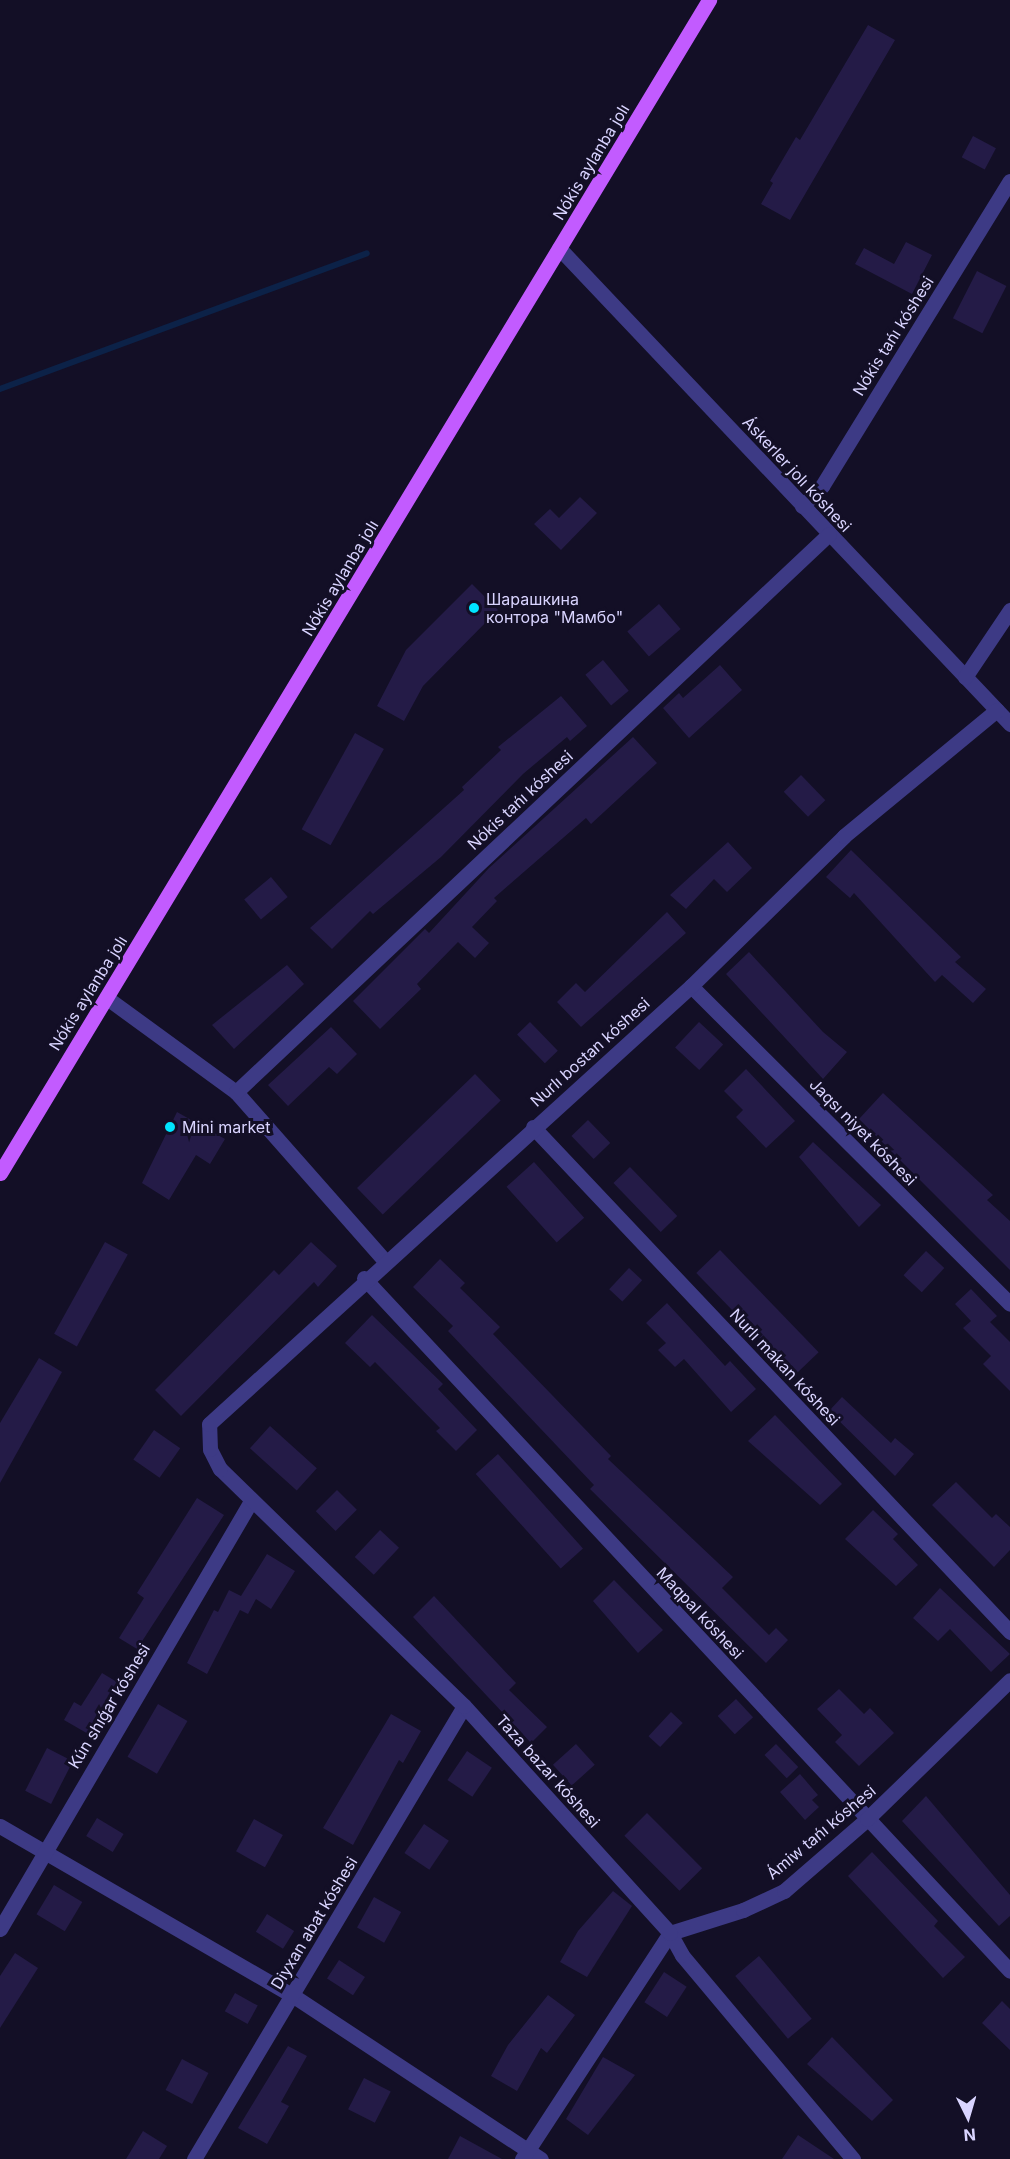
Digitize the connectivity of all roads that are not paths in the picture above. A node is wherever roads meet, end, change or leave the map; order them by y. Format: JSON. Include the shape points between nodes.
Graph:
{"nodes":[{"id":1,"x":709,"y":0,"type":"edge"},
{"id":2,"x":1010,"y":181,"type":"edge"},
{"id":3,"x":560,"y":248,"type":"junction"},
{"id":4,"x":802,"y":506,"type":"junction"},
{"id":5,"x":829,"y":534,"type":"junction"},
{"id":6,"x":1010,"y":610,"type":"edge"},
{"id":7,"x":965,"y":678,"type":"junction"},
{"id":8,"x":996,"y":710,"type":"junction"},
{"id":9,"x":1010,"y":724,"type":"edge"},
{"id":10,"x":691,"y":986,"type":"junction"},
{"id":11,"x":107,"y":998,"type":"junction"},
{"id":12,"x":236,"y":1092,"type":"junction"},
{"id":13,"x":533,"y":1127,"type":"junction"},
{"id":14,"x":0,"y":1173,"type":"edge"},
{"id":15,"x":384,"y":1260,"type":"junction"},
{"id":16,"x":364,"y":1278,"type":"junction"},
{"id":17,"x":1010,"y":1304,"type":"edge"},
{"id":18,"x":209,"y":1424,"type":"joint"},
{"id":19,"x":250,"y":1503,"type":"junction"},
{"id":20,"x":1010,"y":1632,"type":"edge"},
{"id":21,"x":1010,"y":1680,"type":"edge"},
{"id":22,"x":464,"y":1706,"type":"junction"},
{"id":23,"x":867,"y":1819,"type":"junction"},
{"id":24,"x":0,"y":1827,"type":"edge"},
{"id":25,"x":42,"y":1854,"type":"junction"},
{"id":26,"x":0,"y":1929,"type":"edge"},
{"id":27,"x":670,"y":1933,"type":"junction"},
{"id":28,"x":1010,"y":1971,"type":"edge"},
{"id":29,"x":292,"y":1995,"type":"junction"},
{"id":30,"x":524,"y":2155,"type":"edge"},
{"id":31,"x":194,"y":2159,"type":"edge"},
{"id":32,"x":541,"y":2159,"type":"edge"},
{"id":33,"x":853,"y":2159,"type":"edge"}],
"edges":[{"from":1,"to":3,"type":"main road","name":"Nókis aylanba jolı"},
{"from":2,"to":4,"type":"street","name":"Nókis tańı kóshesi","via":[[822,486]]},
{"from":3,"to":4,"type":"street","name":"Áskerler jolı kóshesi"},
{"from":3,"to":11,"type":"main road","name":"Nókis aylanba jolı"},
{"from":4,"to":5,"type":"street","name":"Áskerler jolı kóshesi"},
{"from":5,"to":7,"type":"street","name":"Áskerler jolı kóshesi"},
{"from":5,"to":12,"type":"street","name":"Nókis tańı kóshesi"},
{"from":6,"to":7,"type":"street"},
{"from":7,"to":8,"type":"street","name":"Áskerler jolı kóshesi"},
{"from":8,"to":9,"type":"street","name":"Áskerler jolı kóshesi"},
{"from":8,"to":10,"type":"street","name":"Nurlı bostan kóshesi","via":[[844,836]]},
{"from":10,"to":13,"type":"street","name":"Nurlı bostan kóshesi"},
{"from":10,"to":17,"type":"street","name":"Jaqsı niyet kóshesi"},
{"from":11,"to":12,"type":"street"},
{"from":11,"to":14,"type":"main road","name":"Nókis aylanba jolı"},
{"from":12,"to":15,"type":"street"},
{"from":13,"to":15,"type":"street","name":"Nurlı bostan kóshesi"},
{"from":13,"to":20,"type":"street","name":"Nurlı makan kóshesi"},
{"from":15,"to":16,"type":"street","name":"Nurlı bostan kóshesi"},
{"from":16,"to":18,"type":"street","name":"Nurlı bostan kóshesi"},
{"from":16,"to":23,"type":"street","name":"Maqpal kóshesi"},
{"from":18,"to":19,"type":"street","name":"Taza bazar kóshesi","via":[[210,1449],[220,1469]]},
{"from":19,"to":22,"type":"street","name":"Taza bazar kóshesi"},
{"from":19,"to":25,"type":"street","name":"Kún shıǵar kóshesi"},
{"from":21,"to":23,"type":"street","name":"Ámiw tańı kóshesi"},
{"from":22,"to":27,"type":"street","name":"Taza bazar kóshesi"},
{"from":22,"to":29,"type":"street","name":"Diyxan abat kóshesi"},
{"from":23,"to":27,"type":"street","name":"Ámiw tańı kóshesi","via":[[784,1891],[743,1910]]},
{"from":23,"to":28,"type":"street","name":"Maqpal kóshesi"},
{"from":24,"to":25,"type":"street"},
{"from":25,"to":26,"type":"street","name":"Kún shıǵar kóshesi"},
{"from":25,"to":29,"type":"street"},
{"from":27,"to":30,"type":"street"},
{"from":27,"to":33,"type":"street","name":"Taza bazar kóshesi","via":[[682,1955]]},
{"from":29,"to":30,"type":"street"},
{"from":29,"to":31,"type":"street","name":"Diyxan abat kóshesi"},
{"from":30,"to":32,"type":"street"}]}
